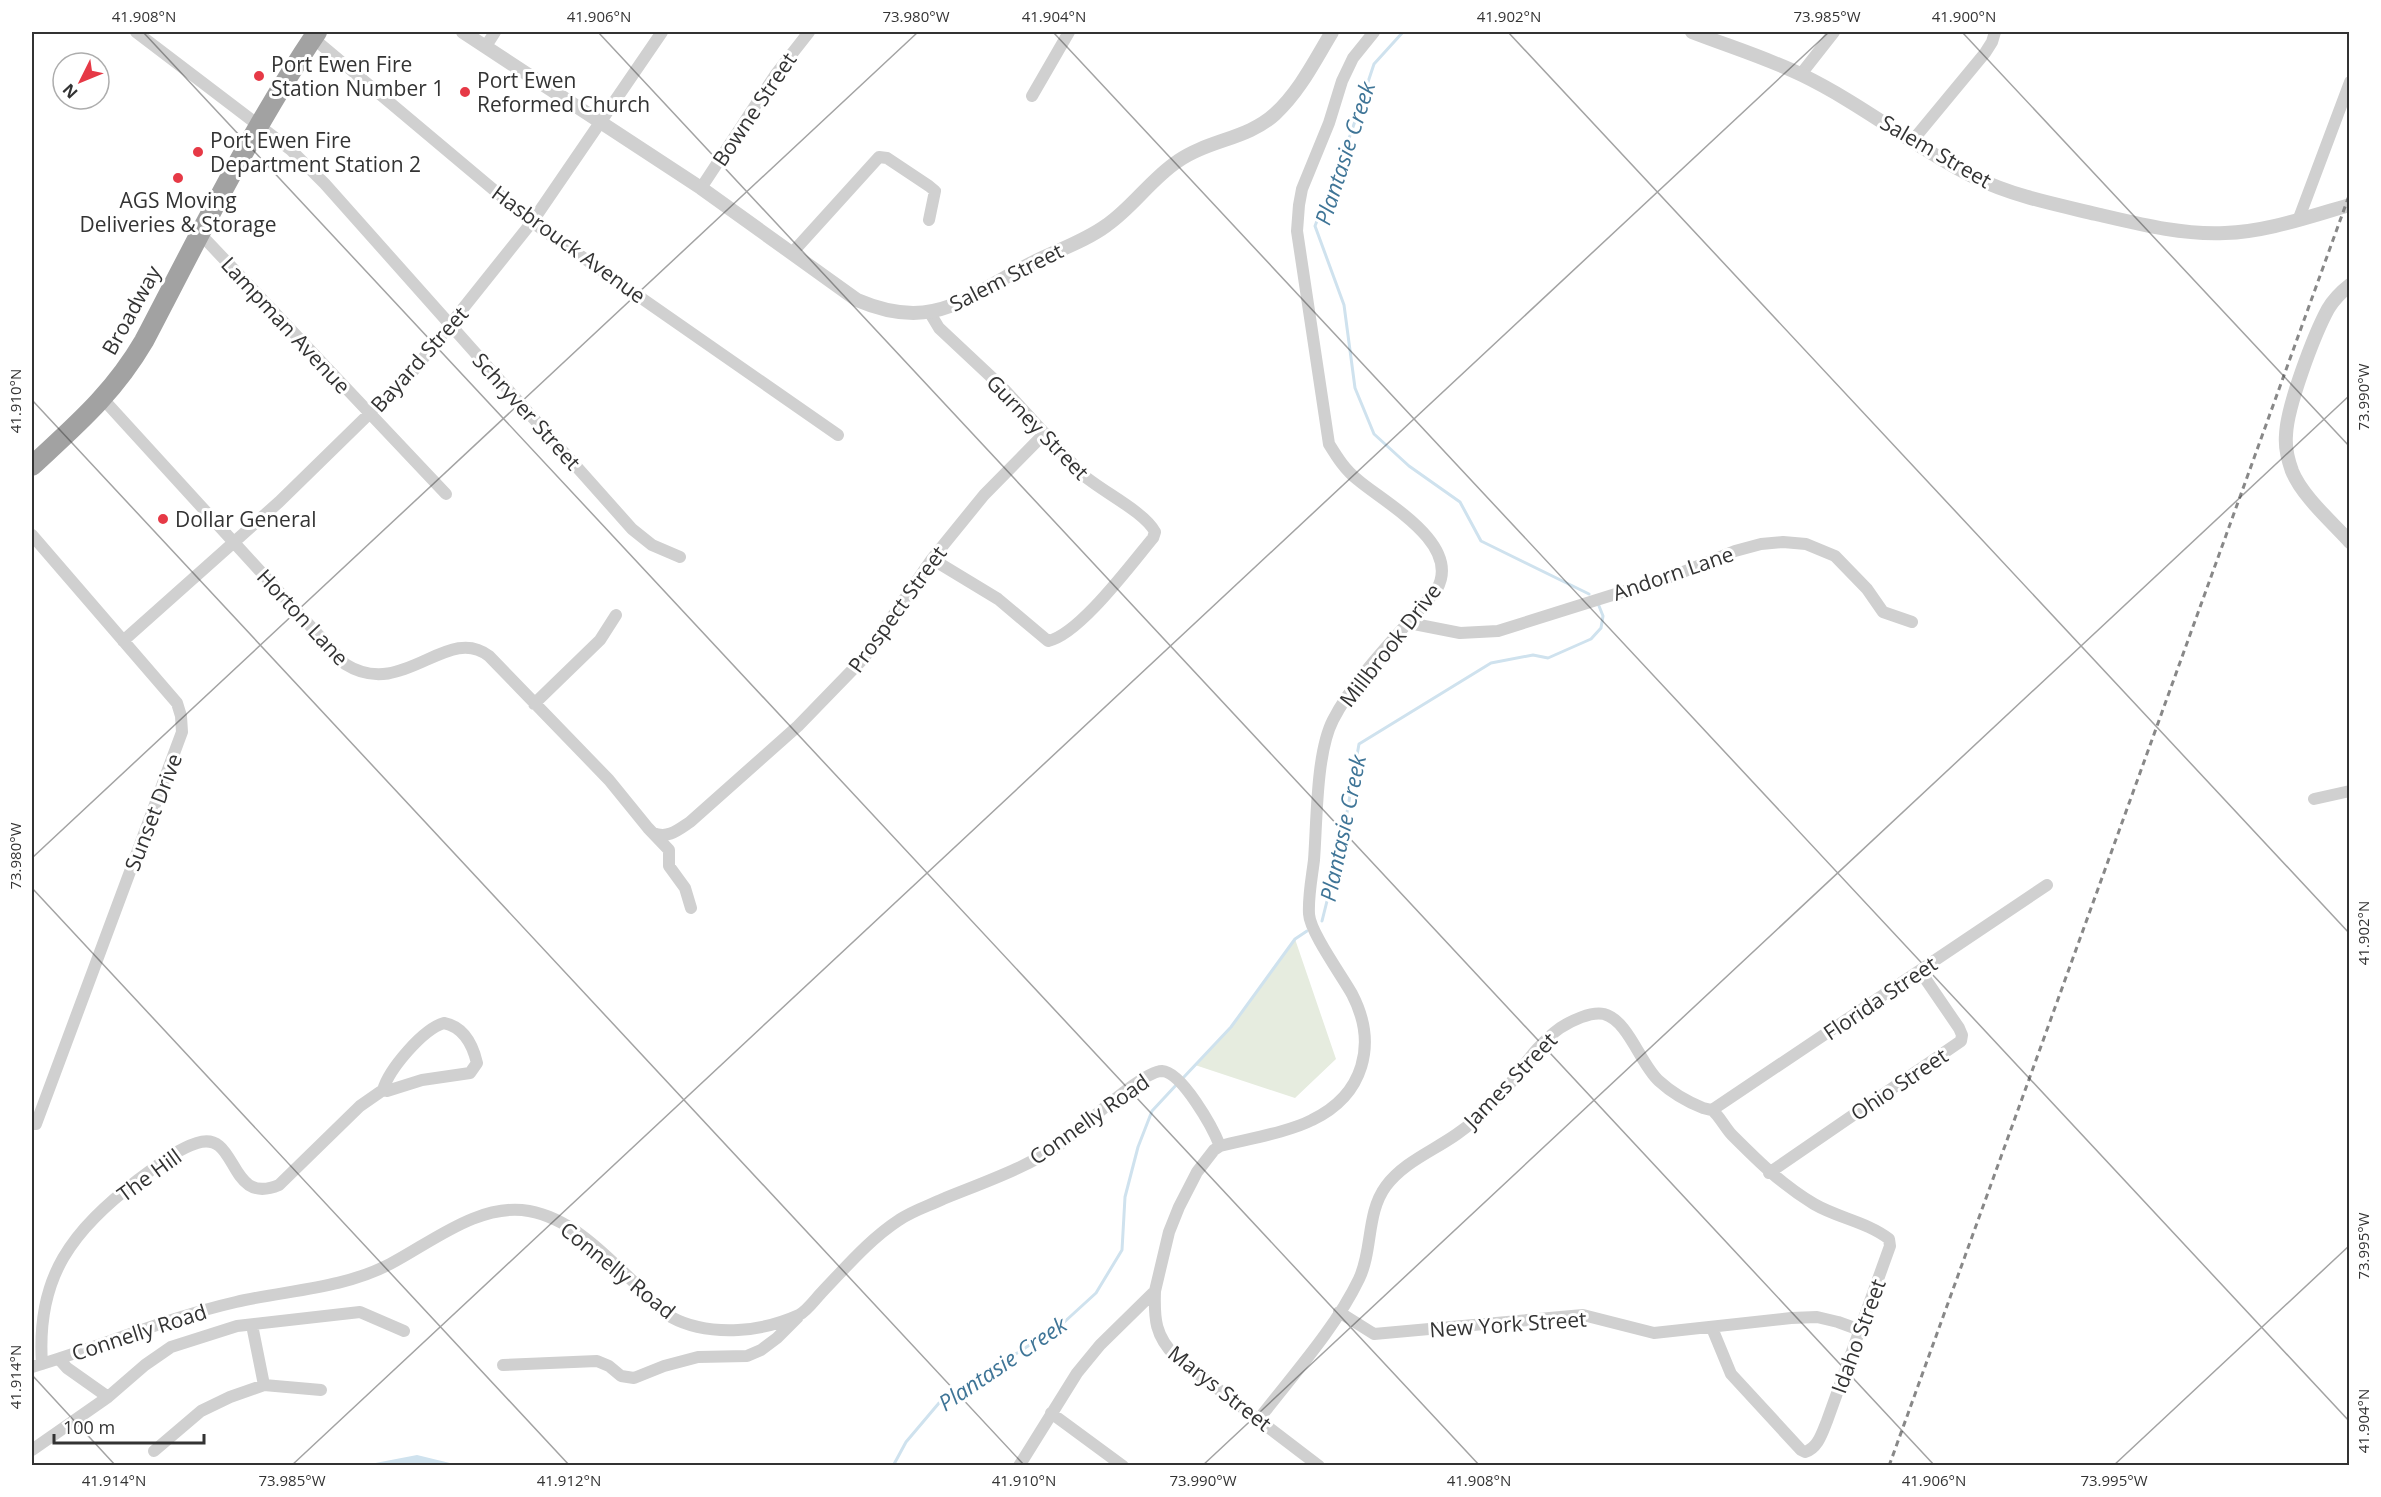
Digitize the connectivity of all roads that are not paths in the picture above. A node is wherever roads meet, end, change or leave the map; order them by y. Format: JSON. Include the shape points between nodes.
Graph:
{"nodes":[{"id":1,"x":136,"y":32,"type":"edge"},
{"id":2,"x":463,"y":32,"type":"edge"},
{"id":3,"x":495,"y":32,"type":"edge"},
{"id":4,"x":662,"y":32,"type":"edge"},
{"id":5,"x":809,"y":32,"type":"edge"},
{"id":6,"x":1069,"y":32,"type":"edge"},
{"id":7,"x":1332,"y":32,"type":"edge"},
{"id":8,"x":1374,"y":32,"type":"edge"},
{"id":9,"x":1692,"y":32,"type":"edge"},
{"id":10,"x":1834,"y":32,"type":"edge"},
{"id":11,"x":1995,"y":33,"type":"edge"},
{"id":12,"x":315,"y":35,"type":"edge"},
{"id":13,"x":486,"y":45,"type":"junction"},
{"id":14,"x":1801,"y":74,"type":"junction"},
{"id":15,"x":2349,"y":82,"type":"edge"},
{"id":16,"x":1032,"y":96,"type":"dead end"},
{"id":17,"x":602,"y":121,"type":"junction"},
{"id":18,"x":259,"y":124,"type":"junction"},
{"id":19,"x":1913,"y":140,"type":"junction"},
{"id":20,"x":701,"y":188,"type":"junction"},
{"id":21,"x":2349,"y":205,"type":"edge"},
{"id":22,"x":2299,"y":218,"type":"junction"},
{"id":23,"x":928,"y":220,"type":"dead end"},
{"id":24,"x":532,"y":222,"type":"junction"},
{"id":25,"x":199,"y":236,"type":"junction"},
{"id":26,"x":792,"y":253,"type":"junction"},
{"id":27,"x":2349,"y":285,"type":"edge"},
{"id":28,"x":930,"y":313,"type":"junction"},
{"id":29,"x":451,"y":325,"type":"junction"},
{"id":30,"x":103,"y":399,"type":"junction"},
{"id":31,"x":370,"y":414,"type":"junction"},
{"id":32,"x":1045,"y":433,"type":"junction"},
{"id":33,"x":838,"y":435,"type":"dead end"},
{"id":34,"x":32,"y":466,"type":"edge"},
{"id":35,"x":446,"y":494,"type":"dead end"},
{"id":36,"x":32,"y":535,"type":"edge"},
{"id":37,"x":2349,"y":542,"type":"edge"},
{"id":38,"x":234,"y":543,"type":"junction"},
{"id":39,"x":680,"y":557,"type":"dead end"},
{"id":40,"x":932,"y":559,"type":"junction"},
{"id":41,"x":616,"y":615,"type":"dead end"},
{"id":42,"x":1912,"y":622,"type":"dead end"},
{"id":43,"x":1409,"y":623,"type":"junction"},
{"id":44,"x":123,"y":641,"type":"junction"},
{"id":45,"x":534,"y":704,"type":"junction"},
{"id":46,"x":2349,"y":791,"type":"edge"},
{"id":47,"x":2314,"y":799,"type":"dead end"},
{"id":48,"x":653,"y":833,"type":"junction"},
{"id":49,"x":2047,"y":885,"type":"dead end"},
{"id":50,"x":692,"y":908,"type":"dead end"},
{"id":51,"x":1920,"y":971,"type":"junction"},
{"id":52,"x":383,"y":1090,"type":"junction"},
{"id":53,"x":1712,"y":1110,"type":"junction"},
{"id":54,"x":32,"y":1124,"type":"edge"},
{"id":55,"x":1220,"y":1146,"type":"junction"},
{"id":56,"x":1769,"y":1173,"type":"junction"},
{"id":57,"x":1872,"y":1228,"type":"joint"},
{"id":58,"x":1155,"y":1291,"type":"junction"},
{"id":59,"x":1339,"y":1312,"type":"junction"},
{"id":60,"x":801,"y":1314,"type":"junction"},
{"id":61,"x":252,"y":1325,"type":"junction"},
{"id":62,"x":1712,"y":1328,"type":"junction"},
{"id":63,"x":1860,"y":1330,"type":"junction"},
{"id":64,"x":404,"y":1331,"type":"dead end"},
{"id":65,"x":59,"y":1359,"type":"junction"},
{"id":66,"x":37,"y":1365,"type":"edge"},
{"id":67,"x":503,"y":1365,"type":"dead end"},
{"id":68,"x":264,"y":1385,"type":"junction"},
{"id":69,"x":321,"y":1390,"type":"dead end"},
{"id":70,"x":108,"y":1397,"type":"junction"},
{"id":71,"x":1051,"y":1413,"type":"junction"},
{"id":72,"x":1259,"y":1419,"type":"junction"},
{"id":73,"x":32,"y":1450,"type":"edge"},
{"id":74,"x":154,"y":1451,"type":"dead end"},
{"id":75,"x":1019,"y":1466,"type":"edge"},
{"id":76,"x":1123,"y":1466,"type":"edge"},
{"id":77,"x":1319,"y":1466,"type":"edge"}],
"edges":[{"from":1,"to":18,"type":"street","name":"Schryver Street"},
{"from":2,"to":13,"type":"street","name":"Salem Street"},
{"from":3,"to":13,"type":"street"},
{"from":4,"to":17,"type":"street","name":"Bayard Street"},
{"from":5,"to":20,"type":"street","name":"Bowne Street","via":[[776,74]]},
{"from":6,"to":16,"type":"street"},
{"from":7,"to":28,"type":"street","name":"Salem Street","via":[[1297,89],[1263,124],[1179,160],[1095,233],[956,305]]},
{"from":8,"to":43,"type":"street","name":"Millbrook Drive","via":[[1353,58],[1342,81],[1302,189],[1298,231],[1329,444],[1353,476],[1410,519],[1436,551],[1440,562],[1442,581]]},
{"from":9,"to":14,"type":"street","name":"Salem Street"},
{"from":10,"to":14,"type":"street"},
{"from":11,"to":19,"type":"street","via":[[1985,53]]},
{"from":12,"to":18,"type":"highway","name":"Broadway"},
{"from":12,"to":24,"type":"street","name":"Hasbrouck Avenue"},
{"from":13,"to":17,"type":"street","name":"Salem Street"},
{"from":14,"to":19,"type":"street","name":"Salem Street"},
{"from":15,"to":22,"type":"street"},
{"from":17,"to":20,"type":"street","name":"Salem Street"},
{"from":17,"to":24,"type":"street","name":"Bayard Street"},
{"from":18,"to":25,"type":"highway","name":"Broadway"},
{"from":18,"to":29,"type":"street","name":"Schryver Street","via":[[325,184]]},
{"from":19,"to":22,"type":"street","name":"Salem Street","via":[[1973,176],[2007,191],[2144,225],[2192,234],[2228,233]]},
{"from":20,"to":26,"type":"street","name":"Salem Street"},
{"from":21,"to":22,"type":"street","name":"Salem Street"},
{"from":23,"to":26,"type":"street","via":[[934,191],[887,158],[879,157]]},
{"from":24,"to":29,"type":"street","name":"Bayard Street"},
{"from":24,"to":33,"type":"street","name":"Hasbrouck Avenue"},
{"from":25,"to":30,"type":"highway","name":"Broadway","via":[[139,349]]},
{"from":25,"to":31,"type":"street","name":"Lampman Avenue"},
{"from":26,"to":28,"type":"street","name":"Salem Street","via":[[839,288],[874,307],[900,313]]},
{"from":27,"to":37,"type":"street","via":[[2329,308],[2318,331],[2285,436],[2288,461],[2300,485]]},
{"from":28,"to":32,"type":"street","name":"Gurney Street","via":[[939,328]]},
{"from":29,"to":31,"type":"street","name":"Bayard Street","via":[[414,371]]},
{"from":29,"to":39,"type":"street","name":"Schryver Street","via":[[632,529],[652,545]]},
{"from":30,"to":34,"type":"highway","name":"Broadway"},
{"from":30,"to":38,"type":"street","name":"Horton Lane"},
{"from":31,"to":35,"type":"street","name":"Lampman Avenue"},
{"from":31,"to":38,"type":"street","name":"Bayard Street"},
{"from":32,"to":40,"type":"street","name":"Prospect Street","via":[[984,495]]},
{"from":32,"to":40,"type":"street","name":"Gurney Street","via":[[1095,486],[1145,519],[1155,532],[1093,609],[1065,634],[1045,639],[998,599]]},
{"from":36,"to":44,"type":"street","name":"Sunset Drive"},
{"from":38,"to":44,"type":"street","name":"Bayard Street"},
{"from":38,"to":45,"type":"street","name":"Horton Lane","via":[[334,655],[353,670],[385,675],[457,648],[474,647],[489,656]]},
{"from":40,"to":48,"type":"street","name":"Prospect Street","via":[[864,658],[798,726],[690,822],[674,833]]},
{"from":41,"to":45,"type":"street","via":[[600,640]]},
{"from":42,"to":43,"type":"street","name":"Andorn Lane","via":[[1883,612],[1835,556],[1806,544],[1783,542],[1735,551],[1673,576],[1498,631],[1460,633]]},
{"from":43,"to":55,"type":"street","name":"Millbrook Drive","via":[[1355,684],[1332,722],[1321,768],[1309,915],[1363,1021],[1365,1041],[1360,1073],[1333,1107],[1312,1120]]},
{"from":44,"to":54,"type":"street","name":"Sunset Drive","via":[[177,703],[182,732],[36,1124]]},
{"from":45,"to":48,"type":"street","name":"Horton Lane","via":[[609,780]]},
{"from":46,"to":47,"type":"street"},
{"from":48,"to":50,"type":"street","name":"Horton Lane","via":[[669,850],[669,866],[685,888]]},
{"from":49,"to":51,"type":"street","name":"Florida Street"},
{"from":51,"to":53,"type":"street","name":"Florida Street"},
{"from":51,"to":56,"type":"street","name":"Ohio Street","via":[[1959,1028],[1962,1041]]},
{"from":52,"to":52,"type":"street","name":"The Hill","via":[[391,1071],[436,1025],[456,1027],[474,1050],[477,1064],[470,1073]]},
{"from":52,"to":66,"type":"street","name":"The Hill","via":[[360,1106],[272,1188],[250,1186],[242,1181],[221,1147],[210,1142],[198,1142],[170,1156],[132,1184],[66,1250],[47,1292]]},
{"from":53,"to":56,"type":"street","name":"James Street"},
{"from":53,"to":59,"type":"street","name":"James Street","via":[[1680,1096],[1659,1081],[1617,1020],[1595,1014],[1563,1026],[1541,1043],[1488,1107],[1457,1134],[1401,1170],[1384,1188],[1374,1212],[1367,1257]]},
{"from":55,"to":58,"type":"street","name":"Marys Street","via":[[1197,1172],[1179,1207]]},
{"from":55,"to":60,"type":"street","name":"Connelly Road","via":[[1205,1114],[1172,1075],[1164,1071],[1154,1073],[1046,1154],[899,1220],[867,1246]]},
{"from":56,"to":57,"type":"street","name":"James Street","via":[[1814,1203]]},
{"from":57,"to":63,"type":"street","name":"Idaho Street","via":[[1890,1239],[1890,1246]]},
{"from":58,"to":71,"type":"street","via":[[1100,1345]]},
{"from":58,"to":72,"type":"street","name":"Marys Street","via":[[1163,1344]]},
{"from":59,"to":62,"type":"street","name":"New York Street","via":[[1374,1334],[1583,1315],[1654,1333]]},
{"from":59,"to":72,"type":"street","name":"James Street"},
{"from":60,"to":65,"type":"street","name":"Connelly Road","via":[[764,1326],[720,1331],[672,1318],[570,1227],[528,1210],[509,1209],[483,1213],[363,1276],[180,1316]]},
{"from":60,"to":67,"type":"street","via":[[777,1338],[747,1356],[681,1360],[634,1378],[621,1376],[597,1361]]},
{"from":61,"to":64,"type":"street","via":[[360,1312]]},
{"from":61,"to":68,"type":"street"},
{"from":61,"to":70,"type":"street","via":[[171,1347]]},
{"from":62,"to":63,"type":"street","name":"New York Street","via":[[1817,1317]]},
{"from":62,"to":63,"type":"street","name":"Idaho Street","via":[[1731,1374],[1805,1452],[1819,1440]]},
{"from":65,"to":66,"type":"street","name":"Connelly Road"},
{"from":65,"to":70,"type":"street"},
{"from":68,"to":69,"type":"street"},
{"from":68,"to":74,"type":"street","via":[[201,1411]]},
{"from":70,"to":73,"type":"street"},
{"from":71,"to":75,"type":"street"},
{"from":71,"to":76,"type":"street"},
{"from":72,"to":77,"type":"street","name":"Marys Street"}]}
